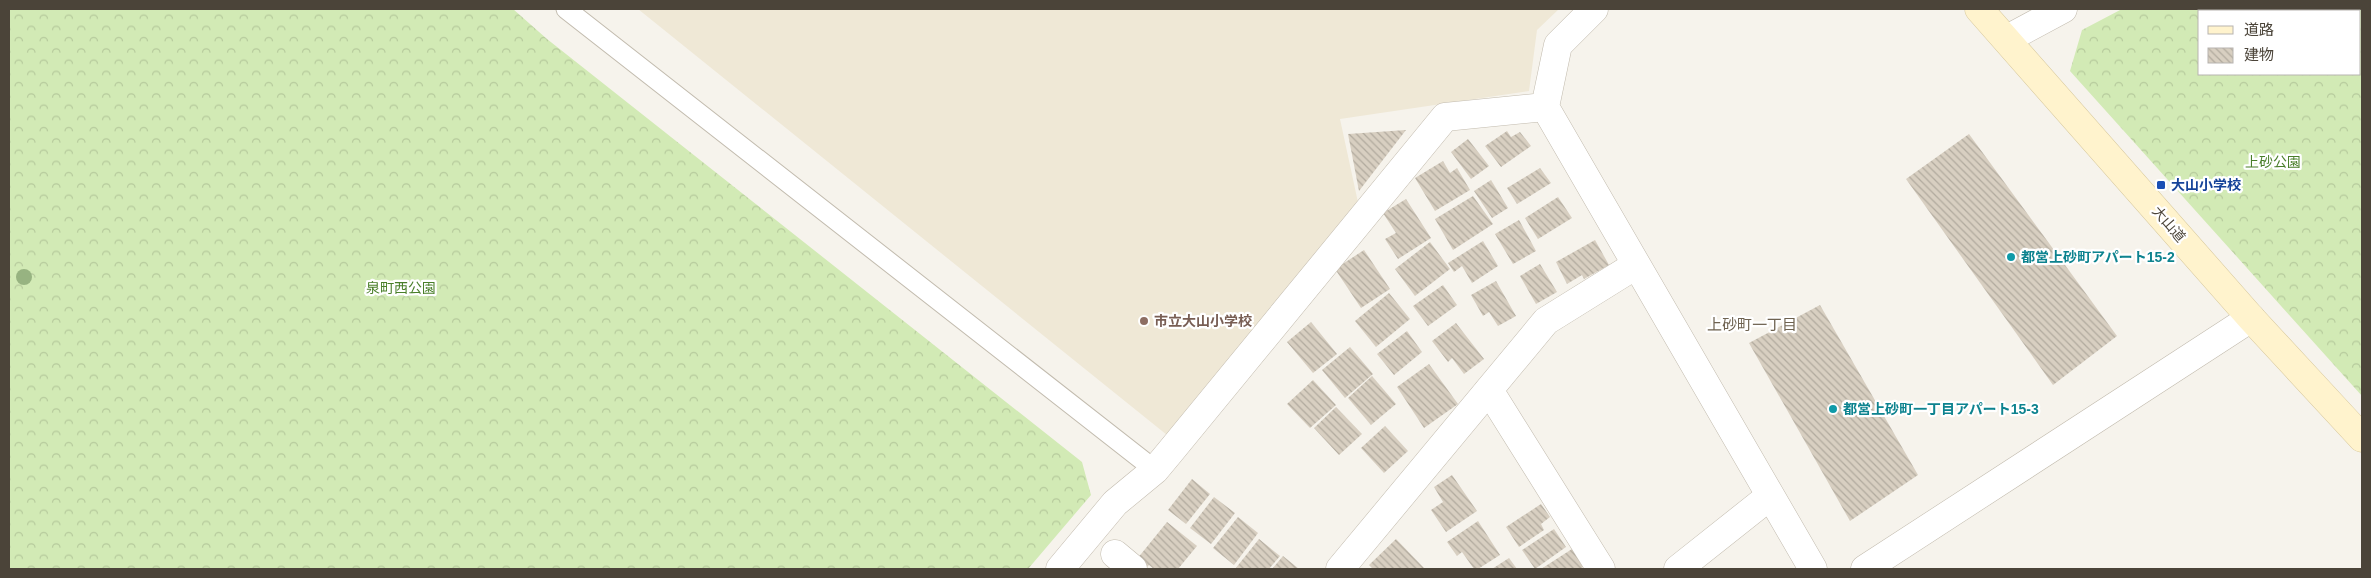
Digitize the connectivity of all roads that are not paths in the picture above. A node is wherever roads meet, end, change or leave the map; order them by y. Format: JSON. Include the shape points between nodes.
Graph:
{"nodes":[{"id":1,"x":566,"y":9,"type":"edge"},
{"id":2,"x":1594,"y":9,"type":"edge"},
{"id":3,"x":1979,"y":9,"type":"edge"},
{"id":4,"x":2063,"y":9,"type":"edge"},
{"id":5,"x":2007,"y":39,"type":"junction"},
{"id":6,"x":1545,"y":107,"type":"junction"},
{"id":7,"x":1636,"y":265,"type":"junction"},
{"id":8,"x":2251,"y":318,"type":"junction"},
{"id":9,"x":1489,"y":390,"type":"junction"},
{"id":10,"x":2362,"y":438,"type":"edge"},
{"id":11,"x":1155,"y":470,"type":"junction"},
{"id":12,"x":1770,"y":496,"type":"junction"},
{"id":13,"x":1060,"y":569,"type":"edge"},
{"id":14,"x":1340,"y":569,"type":"edge"},
{"id":15,"x":1601,"y":569,"type":"edge"},
{"id":16,"x":1678,"y":569,"type":"edge"},
{"id":17,"x":1813,"y":569,"type":"edge"},
{"id":18,"x":1866,"y":569,"type":"edge"}],
"edges":[{"from":1,"to":11,"type":"lane"},
{"from":2,"to":6,"type":"street","via":[[1558,45]]},
{"from":3,"to":5,"type":"street","name":"大山道"},
{"from":4,"to":5,"type":"street"},
{"from":5,"to":8,"type":"street","name":"大山道"},
{"from":6,"to":7,"type":"street"},
{"from":6,"to":11,"type":"street","via":[[1446,117]]},
{"from":7,"to":9,"type":"street","via":[[1546,321]]},
{"from":7,"to":12,"type":"street"},
{"from":8,"to":10,"type":"street","name":"大山道"},
{"from":8,"to":18,"type":"street"},
{"from":9,"to":14,"type":"street"},
{"from":9,"to":15,"type":"street"},
{"from":11,"to":13,"type":"street","via":[[1115,503]]},
{"from":12,"to":16,"type":"street"},
{"from":12,"to":17,"type":"street"}]}
